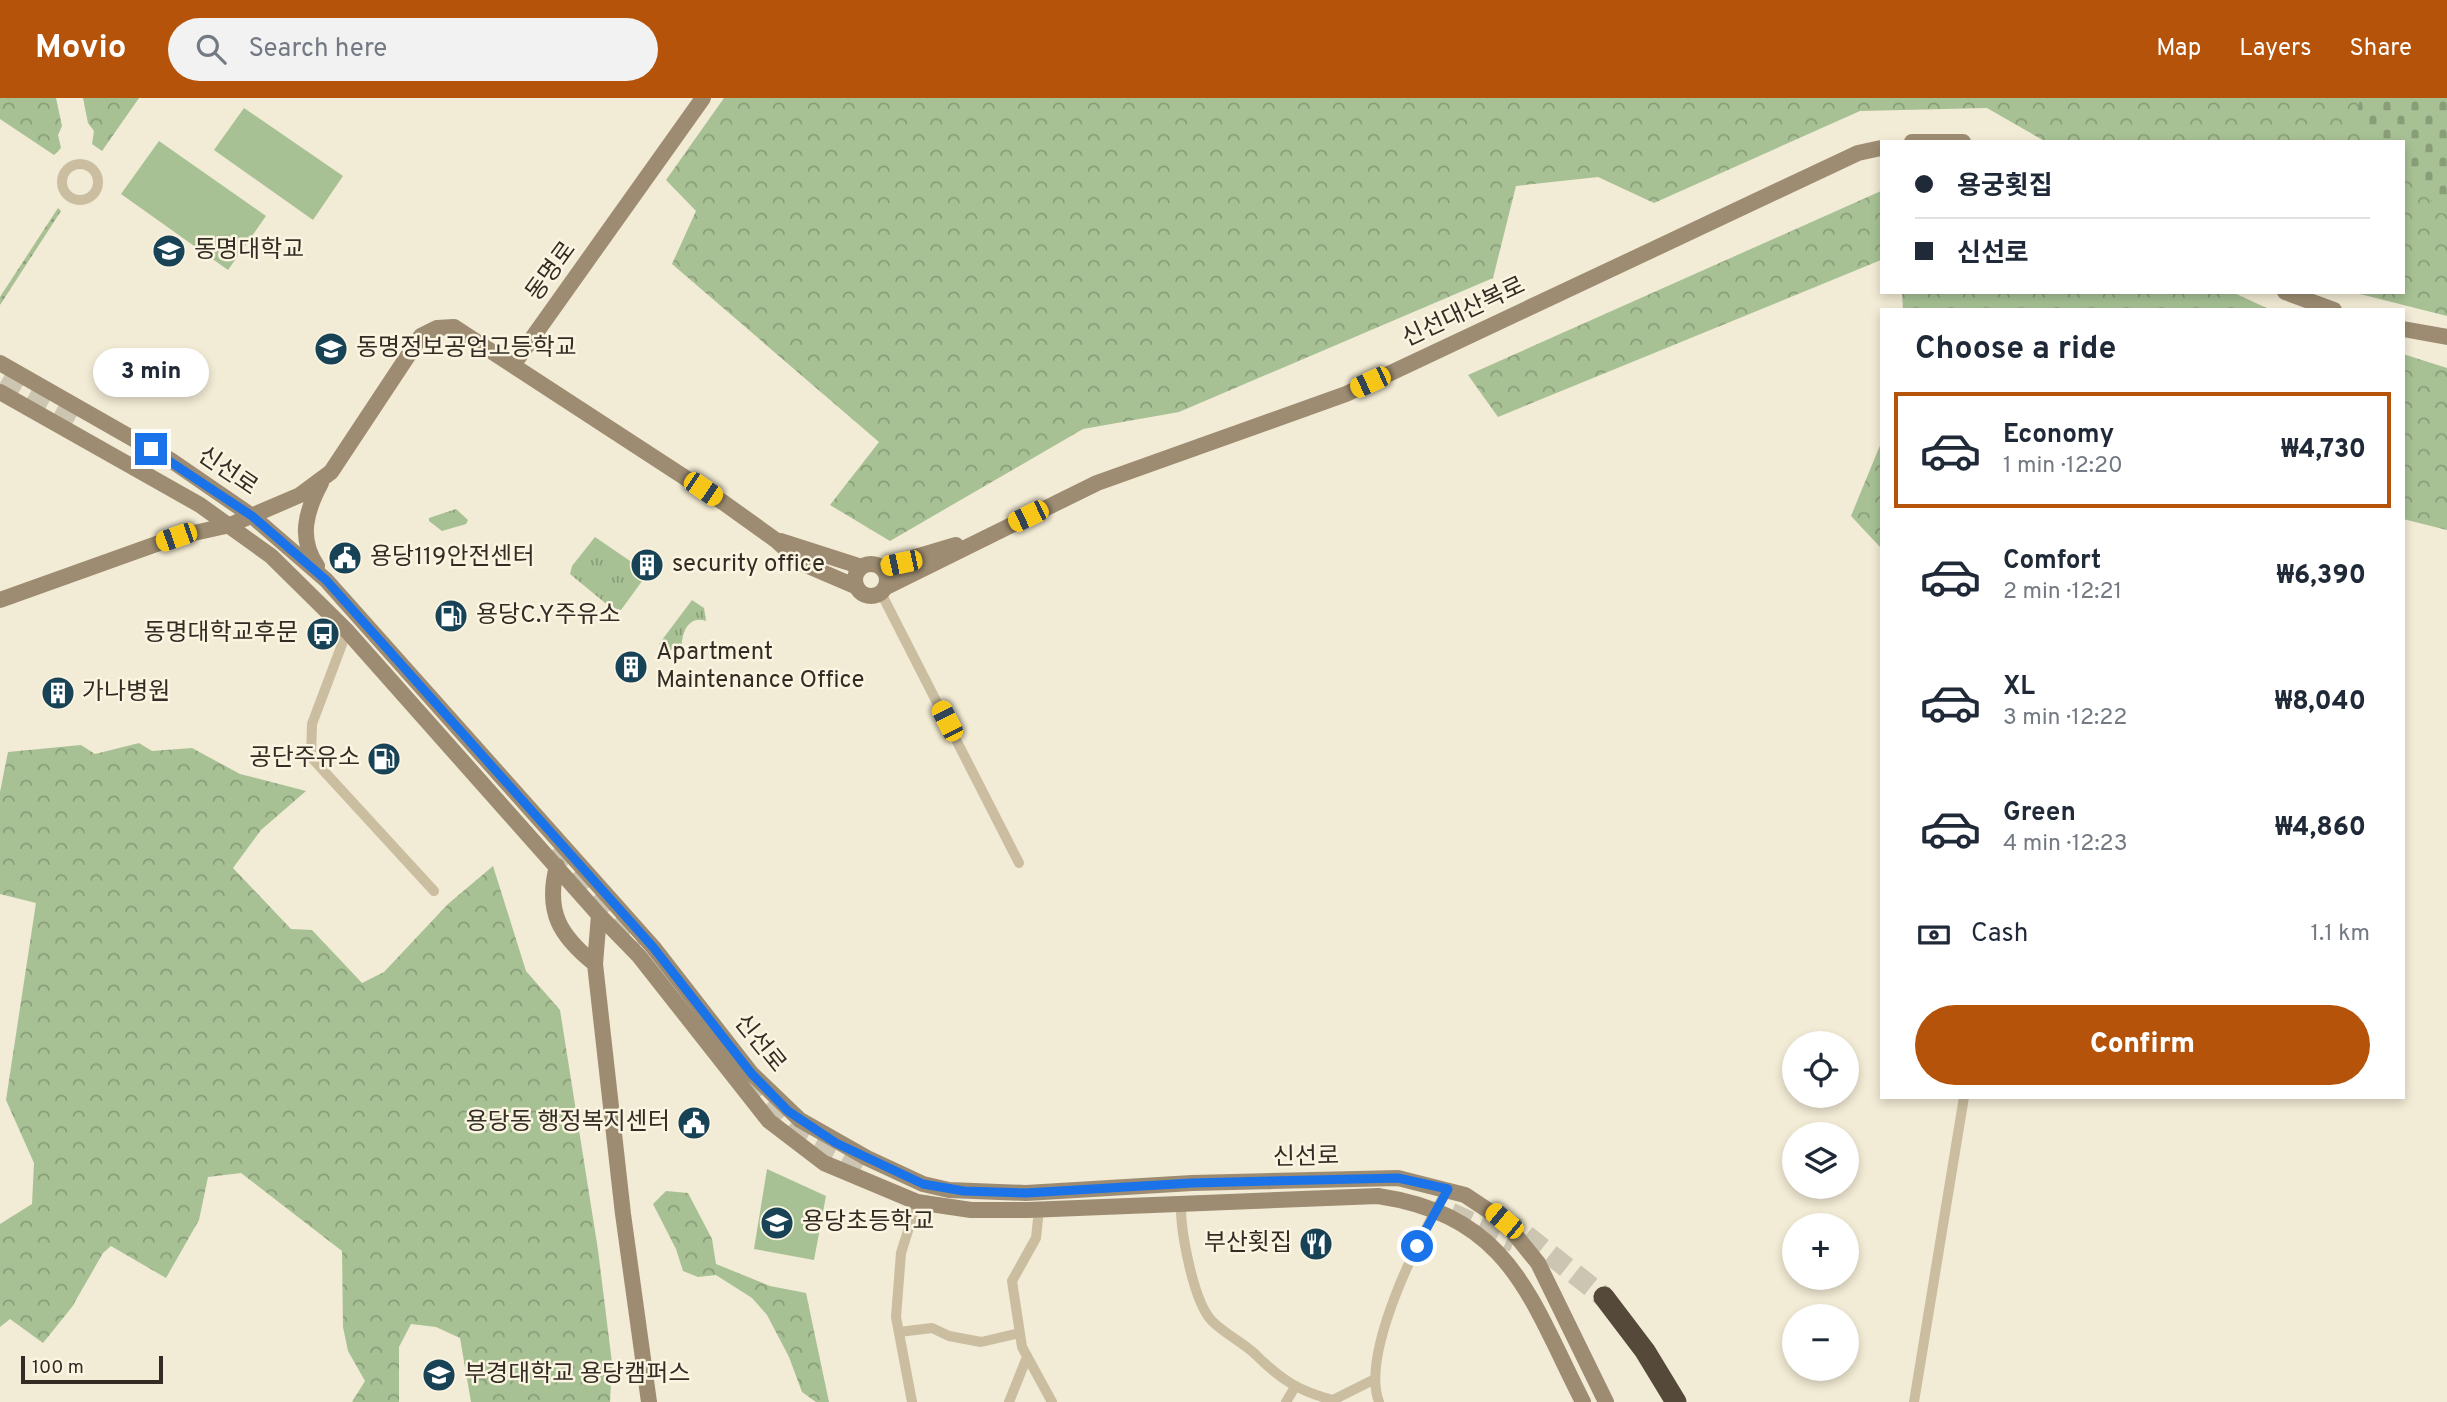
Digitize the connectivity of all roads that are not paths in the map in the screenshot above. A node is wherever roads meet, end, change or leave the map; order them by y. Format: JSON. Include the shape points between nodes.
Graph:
{"nodes":[{"id":1,"x":703,"y":98,"type":"edge"},
{"id":2,"x":1880,"y":148,"type":"edge"},
{"id":3,"x":2290,"y":294,"type":"edge"},
{"id":4,"x":2329,"y":308,"type":"edge"},
{"id":5,"x":2405,"y":329,"type":"edge"},
{"id":6,"x":2447,"y":337,"type":"edge"},
{"id":7,"x":0,"y":363,"type":"edge"},
{"id":8,"x":513,"y":365,"type":"junction"},
{"id":9,"x":0,"y":392,"type":"edge"},
{"id":10,"x":322,"y":480,"type":"junction"},
{"id":11,"x":252,"y":516,"type":"junction"},
{"id":12,"x":230,"y":525,"type":"junction"},
{"id":13,"x":982,"y":539,"type":"junction"},
{"id":14,"x":777,"y":541,"type":"junction"},
{"id":15,"x":862,"y":567,"type":"junction"},
{"id":16,"x":882,"y":567,"type":"junction"},
{"id":17,"x":326,"y":580,"type":"junction"},
{"id":18,"x":857,"y":587,"type":"junction"},
{"id":19,"x":884,"y":590,"type":"junction"},
{"id":20,"x":0,"y":600,"type":"edge"},
{"id":21,"x":347,"y":631,"type":"junction"},
{"id":22,"x":1019,"y":863,"type":"dead end"},
{"id":23,"x":557,"y":866,"type":"junction"},
{"id":24,"x":434,"y":891,"type":"dead end"},
{"id":25,"x":598,"y":915,"type":"junction"},
{"id":26,"x":595,"y":964,"type":"junction"},
{"id":27,"x":1964,"y":1099,"type":"edge"},
{"id":28,"x":1448,"y":1189,"type":"junction"},
{"id":29,"x":952,"y":1190,"type":"junction"},
{"id":30,"x":917,"y":1202,"type":"junction"},
{"id":31,"x":1181,"y":1202,"type":"junction"},
{"id":32,"x":949,"y":1208,"type":"junction"},
{"id":33,"x":1039,"y":1210,"type":"junction"},
{"id":34,"x":1435,"y":1211,"type":"junction"},
{"id":35,"x":1600,"y":1303,"type":"tunnel mouth"},
{"id":36,"x":899,"y":1332,"type":"junction"},
{"id":37,"x":1020,"y":1333,"type":"junction"},
{"id":38,"x":1027,"y":1357,"type":"junction"},
{"id":39,"x":1375,"y":1379,"type":"junction"},
{"id":40,"x":1295,"y":1387,"type":"junction"},
{"id":41,"x":1664,"y":1401,"type":"edge"},
{"id":42,"x":649,"y":1402,"type":"edge"},
{"id":43,"x":912,"y":1402,"type":"edge"},
{"id":44,"x":1009,"y":1402,"type":"edge"},
{"id":45,"x":1052,"y":1402,"type":"edge"},
{"id":46,"x":1286,"y":1402,"type":"edge"},
{"id":47,"x":1379,"y":1402,"type":"edge"},
{"id":48,"x":1583,"y":1402,"type":"edge"},
{"id":49,"x":1606,"y":1402,"type":"edge"},
{"id":50,"x":1914,"y":1402,"type":"edge"}],
"edges":[{"from":1,"to":8,"type":"main road","name":"동명로"},
{"from":2,"to":13,"type":"main road","name":"신선대산복로","via":[[1858,153],[1346,394],[1097,483]]},
{"from":3,"to":4,"type":"main road"},
{"from":5,"to":6,"type":"main road"},
{"from":7,"to":11,"type":"main road","name":"신선로","via":[[172,461]]},
{"from":8,"to":10,"type":"main road","via":[[454,327],[437,328],[421,336],[345,453]]},
{"from":8,"to":14,"type":"main road","name":"신선대산복로"},
{"from":9,"to":12,"type":"main road","name":"신선로"},
{"from":10,"to":11,"type":"main road"},
{"from":10,"to":17,"type":"main road","via":[[304,526],[312,558]]},
{"from":11,"to":12,"type":"main road"},
{"from":11,"to":17,"type":"main road","name":"신선로"},
{"from":12,"to":20,"type":"main road","via":[[176,537]]},
{"from":12,"to":21,"type":"main road","name":"신선로","via":[[271,556]]},
{"from":13,"to":16,"type":"main road","name":"신선대산복로"},
{"from":13,"to":19,"type":"main road","name":"신선대산복로"},
{"from":14,"to":15,"type":"main road","name":"신선대산복로"},
{"from":14,"to":18,"type":"main road","name":"신선대산복로","via":[[801,563]]},
{"from":15,"to":16,"type":"main road","name":"신선대산복로"},
{"from":15,"to":18,"type":"main road","via":[[857,572]]},
{"from":16,"to":19,"type":"main road"},
{"from":17,"to":29,"type":"main road","name":"신선로","via":[[653,947],[777,1101],[836,1143],[923,1184]]},
{"from":18,"to":19,"type":"main road","name":"신선대산복로","via":[[867,596]]},
{"from":19,"to":22,"type":"street"},
{"from":21,"to":23,"type":"main road","name":"신선로"},
{"from":21,"to":24,"type":"street","via":[[312,724],[311,757]]},
{"from":23,"to":25,"type":"main road","name":"신선로"},
{"from":23,"to":26,"type":"main road","via":[[552,909],[569,939]]},
{"from":25,"to":26,"type":"main road"},
{"from":25,"to":30,"type":"main road","name":"신선로","via":[[639,956],[769,1121],[824,1163]]},
{"from":26,"to":42,"type":"main road"},
{"from":27,"to":50,"type":"street"},
{"from":28,"to":29,"type":"main road","name":"신선로","via":[[1398,1178],[1026,1193]]},
{"from":28,"to":34,"type":"street"},
{"from":28,"to":49,"type":"main road","name":"신선로","via":[[1488,1208],[1528,1248]]},
{"from":29,"to":32,"type":"main road"},
{"from":30,"to":32,"type":"main road","name":"신선로"},
{"from":30,"to":36,"type":"street","via":[[901,1253]]},
{"from":31,"to":33,"type":"main road","name":"신선로"},
{"from":31,"to":34,"type":"main road","name":"신선로","via":[[1378,1196],[1416,1202]]},
{"from":31,"to":40,"type":"street","via":[[1185,1245],[1211,1320],[1254,1353],[1268,1370]]},
{"from":32,"to":33,"type":"main road","name":"신선로"},
{"from":33,"to":37,"type":"street","via":[[1036,1238],[1012,1281]]},
{"from":34,"to":39,"type":"street","via":[[1397,1290]]},
{"from":34,"to":48,"type":"main road","name":"신선로","via":[[1464,1224],[1498,1249],[1516,1272]]},
{"from":35,"to":41,"type":"highway"},
{"from":36,"to":37,"type":"street","via":[[932,1328],[981,1342]]},
{"from":36,"to":43,"type":"street"},
{"from":37,"to":38,"type":"street"},
{"from":38,"to":44,"type":"street"},
{"from":38,"to":45,"type":"street"},
{"from":39,"to":40,"type":"street","via":[[1333,1400]]},
{"from":39,"to":47,"type":"street"},
{"from":40,"to":46,"type":"street"}]}
